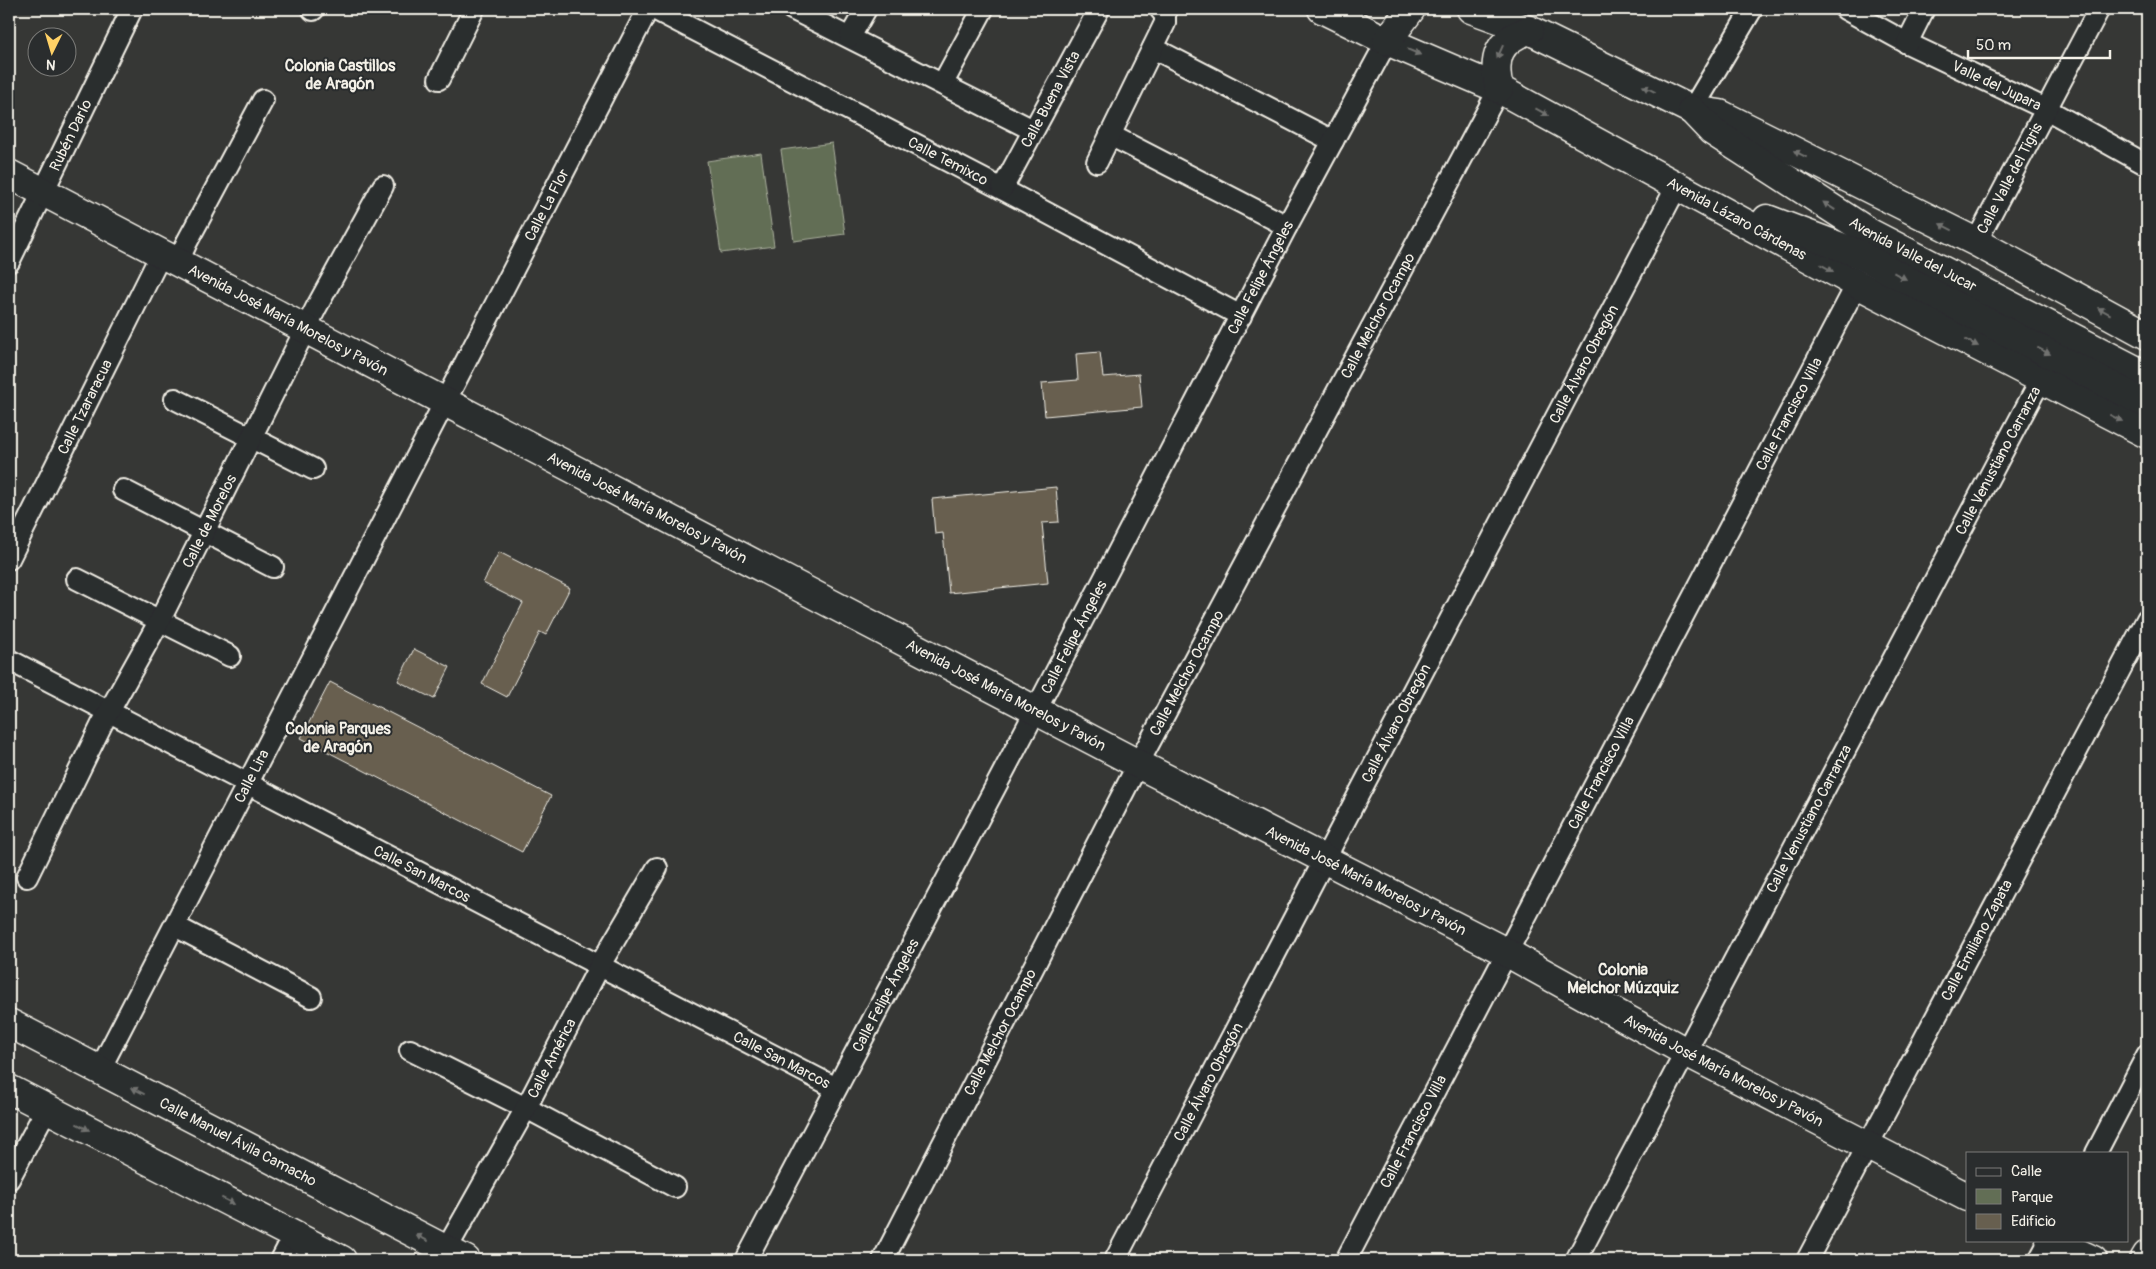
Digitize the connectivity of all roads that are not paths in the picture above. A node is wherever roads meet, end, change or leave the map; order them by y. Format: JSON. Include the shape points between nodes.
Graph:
{"nodes":[{"id":1,"x":132,"y":9,"type":"edge"},
{"id":2,"x":474,"y":9,"type":"edge"},
{"id":3,"x":648,"y":9,"type":"edge"},
{"id":4,"x":654,"y":9,"type":"edge"},
{"id":5,"x":792,"y":9,"type":"edge"},
{"id":6,"x":866,"y":9,"type":"edge"},
{"id":7,"x":984,"y":9,"type":"edge"},
{"id":8,"x":1099,"y":9,"type":"edge"},
{"id":9,"x":1160,"y":9,"type":"edge"},
{"id":10,"x":1322,"y":9,"type":"edge"},
{"id":11,"x":1411,"y":9,"type":"edge"},
{"id":12,"x":1471,"y":9,"type":"edge"},
{"id":13,"x":1752,"y":9,"type":"edge"},
{"id":14,"x":1844,"y":9,"type":"edge"},
{"id":15,"x":1924,"y":9,"type":"edge"},
{"id":16,"x":2099,"y":9,"type":"edge"},
{"id":17,"x":1528,"y":30,"type":"junction"},
{"id":18,"x":850,"y":37,"type":"junction"},
{"id":19,"x":1387,"y":41,"type":"junction"},
{"id":20,"x":1907,"y":43,"type":"junction"},
{"id":21,"x":1153,"y":48,"type":"junction"},
{"id":22,"x":439,"y":80,"type":"dead end"},
{"id":23,"x":943,"y":83,"type":"junction"},
{"id":24,"x":1499,"y":89,"type":"junction"},
{"id":25,"x":263,"y":100,"type":"dead end"},
{"id":26,"x":2046,"y":109,"type":"junction"},
{"id":27,"x":1692,"y":110,"type":"junction"},
{"id":28,"x":1033,"y":130,"type":"junction"},
{"id":29,"x":1110,"y":135,"type":"junction"},
{"id":30,"x":1333,"y":141,"type":"junction"},
{"id":31,"x":1097,"y":162,"type":"dead end"},
{"id":32,"x":2147,"y":165,"type":"edge"},
{"id":33,"x":9,"y":174,"type":"edge"},
{"id":34,"x":384,"y":186,"type":"dead end"},
{"id":35,"x":1677,"y":186,"type":"junction"},
{"id":36,"x":1002,"y":189,"type":"junction"},
{"id":37,"x":44,"y":192,"type":"junction"},
{"id":38,"x":1287,"y":226,"type":"junction"},
{"id":39,"x":1976,"y":242,"type":"junction"},
{"id":40,"x":1864,"y":243,"type":"junction"},
{"id":41,"x":170,"y":258,"type":"junction"},
{"id":42,"x":9,"y":262,"type":"edge"},
{"id":43,"x":1857,"y":284,"type":"junction"},
{"id":44,"x":1242,"y":316,"type":"junction"},
{"id":45,"x":306,"y":329,"type":"junction"},
{"id":46,"x":2147,"y":334,"type":"edge"},
{"id":47,"x":2147,"y":376,"type":"edge"},
{"id":48,"x":2041,"y":379,"type":"junction"},
{"id":49,"x":176,"y":400,"type":"dead end"},
{"id":50,"x":445,"y":402,"type":"junction"},
{"id":51,"x":2147,"y":404,"type":"edge"},
{"id":52,"x":2147,"y":434,"type":"edge"},
{"id":53,"x":251,"y":438,"type":"junction"},
{"id":54,"x":313,"y":469,"type":"dead end"},
{"id":55,"x":122,"y":490,"type":"dead end"},
{"id":56,"x":202,"y":532,"type":"junction"},
{"id":57,"x":9,"y":559,"type":"edge"},
{"id":58,"x":273,"y":567,"type":"dead end"},
{"id":59,"x":77,"y":578,"type":"dead end"},
{"id":60,"x":2147,"y":619,"type":"edge"},
{"id":61,"x":160,"y":620,"type":"junction"},
{"id":62,"x":230,"y":656,"type":"dead end"},
{"id":63,"x":9,"y":660,"type":"edge"},
{"id":64,"x":109,"y":710,"type":"junction"},
{"id":65,"x":1036,"y":710,"type":"junction"},
{"id":66,"x":1138,"y":764,"type":"junction"},
{"id":67,"x":248,"y":785,"type":"junction"},
{"id":68,"x":1324,"y":858,"type":"junction"},
{"id":69,"x":657,"y":868,"type":"dead end"},
{"id":70,"x":27,"y":877,"type":"dead end"},
{"id":71,"x":175,"y":926,"type":"junction"},
{"id":72,"x":1506,"y":952,"type":"junction"},
{"id":73,"x":600,"y":965,"type":"junction"},
{"id":74,"x":311,"y":997,"type":"dead end"},
{"id":75,"x":9,"y":1023,"type":"edge"},
{"id":76,"x":410,"y":1050,"type":"dead end"},
{"id":77,"x":1686,"y":1052,"type":"junction"},
{"id":78,"x":2147,"y":1055,"type":"edge"},
{"id":79,"x":99,"y":1071,"type":"junction"},
{"id":80,"x":836,"y":1088,"type":"junction"},
{"id":81,"x":9,"y":1089,"type":"edge"},
{"id":82,"x":46,"y":1108,"type":"junction"},
{"id":83,"x":526,"y":1108,"type":"junction"},
{"id":84,"x":1867,"y":1145,"type":"junction"},
{"id":85,"x":2097,"y":1152,"type":"edge"},
{"id":86,"x":9,"y":1179,"type":"edge"},
{"id":87,"x":675,"y":1187,"type":"dead end"},
{"id":88,"x":1966,"y":1196,"type":"edge"},
{"id":89,"x":294,"y":1235,"type":"junction"},
{"id":90,"x":2049,"y":1242,"type":"edge"},
{"id":91,"x":2054,"y":1242,"type":"edge"},
{"id":92,"x":456,"y":1255,"type":"edge"},
{"id":93,"x":2147,"y":1255,"type":"edge"},
{"id":94,"x":281,"y":1260,"type":"edge"},
{"id":95,"x":342,"y":1260,"type":"edge"},
{"id":96,"x":746,"y":1260,"type":"edge"},
{"id":97,"x":883,"y":1260,"type":"edge"},
{"id":98,"x":1114,"y":1260,"type":"edge"},
{"id":99,"x":1346,"y":1260,"type":"edge"},
{"id":100,"x":1576,"y":1260,"type":"edge"},
{"id":101,"x":1807,"y":1260,"type":"edge"},
{"id":102,"x":2039,"y":1260,"type":"edge"},
{"id":103,"x":2093,"y":1260,"type":"edge"},
{"id":104,"x":2144,"y":1260,"type":"edge"}],
"edges":[{"from":1,"to":37,"type":"street","name":"Rubén Darío"},
{"from":2,"to":22,"type":"street"},
{"from":3,"to":50,"type":"street","name":"Calle La Flor"},
{"from":4,"to":36,"type":"street","name":"Calle Temixco"},
{"from":5,"to":18,"type":"street"},
{"from":6,"to":18,"type":"street"},
{"from":7,"to":23,"type":"street"},
{"from":8,"to":28,"type":"street","name":"Calle Buena Vista"},
{"from":9,"to":21,"type":"street","via":[[1166,19]]},
{"from":10,"to":19,"type":"street","name":"Avenida Lázaro Cárdenas"},
{"from":11,"to":19,"type":"street"},
{"from":12,"to":17,"type":"street"},
{"from":13,"to":27,"type":"street"},
{"from":14,"to":20,"type":"street","name":"Valle del Jupara"},
{"from":15,"to":20,"type":"street"},
{"from":16,"to":26,"type":"street","name":"Calle Valle del Tigris"},
{"from":17,"to":24,"type":"street","one_way":true,"via":[[1515,34],[1500,49],[1495,72]]},
{"from":27,"to":17,"type":"street","one_way":true},
{"from":18,"to":23,"type":"street"},
{"from":19,"to":24,"type":"street","name":"Avenida Lázaro Cárdenas","one_way":true},
{"from":19,"to":30,"type":"street","name":"Calle Felipe Ángeles"},
{"from":20,"to":26,"type":"street","name":"Valle del Jupara"},
{"from":21,"to":29,"type":"street"},
{"from":21,"to":30,"type":"street"},
{"from":23,"to":28,"type":"street"},
{"from":24,"to":35,"type":"street","name":"Avenida Lázaro Cárdenas","one_way":true},
{"from":24,"to":66,"type":"street","name":"Calle Melchor Ocampo"},
{"from":25,"to":41,"type":"street","name":"Calle Tzararacua","via":[[187,242]]},
{"from":26,"to":32,"type":"street","name":"Valle del Jupara"},
{"from":26,"to":39,"type":"street","name":"Calle Valle del Tigris"},
{"from":39,"to":27,"type":"street","one_way":true,"via":[[1720,114]]},
{"from":40,"to":27,"type":"street","name":"Avenida Valle del Jucar","one_way":true,"via":[[1712,131]]},
{"from":28,"to":36,"type":"street","name":"Calle Buena Vista"},
{"from":29,"to":31,"type":"street"},
{"from":29,"to":38,"type":"street"},
{"from":30,"to":38,"type":"street","name":"Calle Felipe Ángeles"},
{"from":33,"to":37,"type":"street","name":"Avenida José María Morelos y Pavón"},
{"from":34,"to":45,"type":"street","name":"Calle de Morelos"},
{"from":35,"to":40,"type":"street","name":"Avenida Valle del Jucar"},
{"from":35,"to":43,"type":"street","name":"Avenida Lázaro Cárdenas","one_way":true},
{"from":35,"to":68,"type":"street","name":"Calle Álvaro Obregón"},
{"from":36,"to":44,"type":"street","name":"Calle Temixco"},
{"from":37,"to":41,"type":"street","name":"Avenida José María Morelos y Pavón"},
{"from":37,"to":42,"type":"street","name":"Rubén Darío"},
{"from":38,"to":44,"type":"street","name":"Calle Felipe Ángeles"},
{"from":46,"to":39,"type":"street","one_way":true},
{"from":40,"to":47,"type":"street","name":"Avenida Valle del Jucar"},
{"from":40,"to":51,"type":"street","name":"Avenida Valle del Jucar","one_way":true},
{"from":41,"to":45,"type":"street","name":"Avenida José María Morelos y Pavón"},
{"from":41,"to":57,"type":"street","name":"Calle Tzararacua"},
{"from":43,"to":48,"type":"street","name":"Avenida Lázaro Cárdenas","one_way":true},
{"from":43,"to":72,"type":"street","name":"Calle Francisco Villa"},
{"from":44,"to":65,"type":"street","name":"Calle Felipe Ángeles"},
{"from":45,"to":50,"type":"street","name":"Avenida José María Morelos y Pavón"},
{"from":45,"to":53,"type":"street","name":"Calle de Morelos"},
{"from":48,"to":52,"type":"street","name":"Avenida Lázaro Cárdenas","one_way":true},
{"from":48,"to":77,"type":"street","name":"Calle Venustiano Carranza"},
{"from":49,"to":53,"type":"street"},
{"from":50,"to":65,"type":"street","name":"Avenida José María Morelos y Pavón"},
{"from":50,"to":67,"type":"street","name":"Calle Lira"},
{"from":53,"to":54,"type":"street"},
{"from":53,"to":56,"type":"street","name":"Calle de Morelos"},
{"from":55,"to":56,"type":"street"},
{"from":56,"to":58,"type":"street"},
{"from":56,"to":61,"type":"street","name":"Calle de Morelos"},
{"from":59,"to":61,"type":"street"},
{"from":60,"to":84,"type":"street","name":"Calle Emiliano Zapata"},
{"from":61,"to":62,"type":"street"},
{"from":61,"to":64,"type":"street","name":"Calle de Morelos"},
{"from":63,"to":64,"type":"street","name":"Calle San Marcos"},
{"from":64,"to":67,"type":"street","name":"Calle San Marcos"},
{"from":64,"to":70,"type":"street","name":"Calle de Morelos"},
{"from":65,"to":66,"type":"street","name":"Avenida José María Morelos y Pavón"},
{"from":65,"to":80,"type":"street","name":"Calle Felipe Ángeles"},
{"from":66,"to":68,"type":"street","name":"Avenida José María Morelos y Pavón"},
{"from":66,"to":97,"type":"street","name":"Calle Melchor Ocampo"},
{"from":67,"to":71,"type":"street","name":"Calle Lira"},
{"from":67,"to":73,"type":"street","name":"Calle San Marcos"},
{"from":68,"to":72,"type":"street","name":"Avenida José María Morelos y Pavón"},
{"from":68,"to":98,"type":"street","name":"Calle Álvaro Obregón"},
{"from":69,"to":73,"type":"street","name":"Calle América"},
{"from":71,"to":74,"type":"street"},
{"from":71,"to":79,"type":"street","name":"Calle Lira"},
{"from":72,"to":77,"type":"street","name":"Avenida José María Morelos y Pavón"},
{"from":72,"to":99,"type":"street","name":"Calle Francisco Villa"},
{"from":73,"to":80,"type":"street","name":"Calle San Marcos"},
{"from":73,"to":83,"type":"street","name":"Calle América"},
{"from":75,"to":79,"type":"street","name":"Calle Manuel Ávila Camacho"},
{"from":76,"to":83,"type":"street"},
{"from":77,"to":84,"type":"street","name":"Avenida José María Morelos y Pavón"},
{"from":77,"to":100,"type":"street","name":"Calle Venustiano Carranza"},
{"from":78,"to":85,"type":"street"},
{"from":92,"to":79,"type":"street","name":"Calle Manuel Ávila Camacho","one_way":true},
{"from":80,"to":96,"type":"street","name":"Calle Felipe Ángeles"},
{"from":81,"to":82,"type":"street"},
{"from":82,"to":86,"type":"street"},
{"from":82,"to":89,"type":"street","one_way":true},
{"from":83,"to":87,"type":"street"},
{"from":83,"to":92,"type":"street","name":"Calle América"},
{"from":84,"to":88,"type":"street","name":"Avenida José María Morelos y Pavón"},
{"from":84,"to":101,"type":"street","name":"Calle Emiliano Zapata"},
{"from":89,"to":94,"type":"street"},
{"from":89,"to":95,"type":"street"},
{"from":90,"to":102,"type":"street"},
{"from":91,"to":103,"type":"street"},
{"from":93,"to":104,"type":"street"}]}
